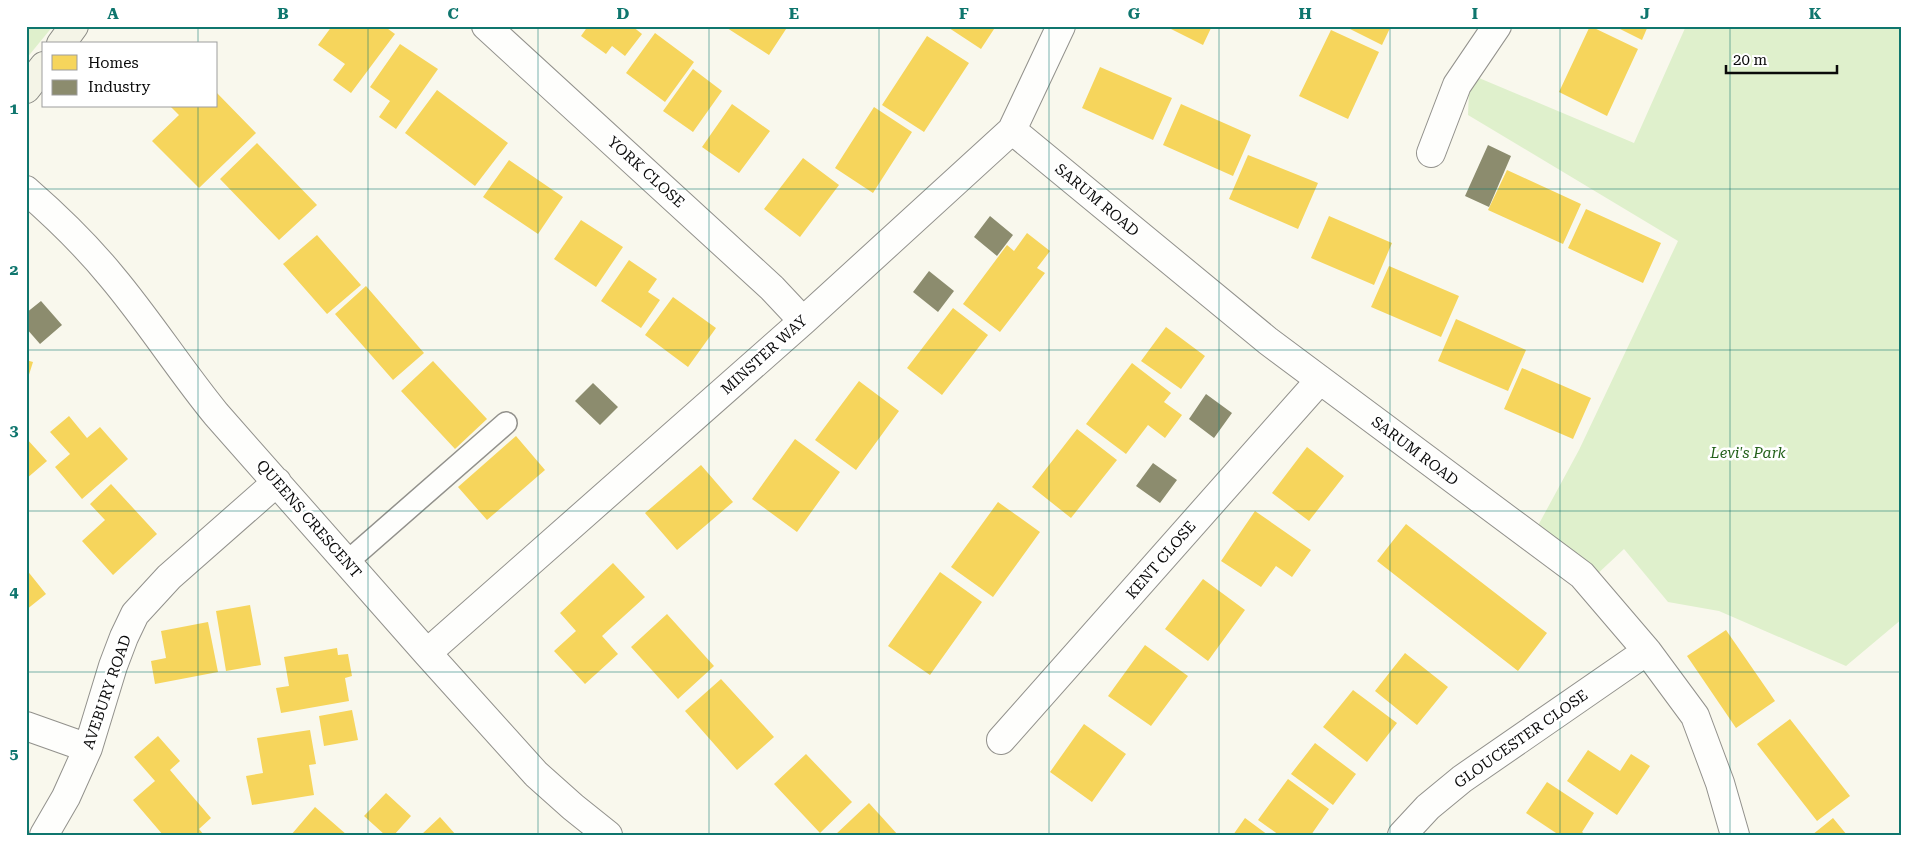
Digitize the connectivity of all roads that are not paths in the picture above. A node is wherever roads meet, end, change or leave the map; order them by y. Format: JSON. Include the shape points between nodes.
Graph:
{"nodes":[{"id":1,"x":74,"y":26,"type":"edge"},
{"id":2,"x":486,"y":26,"type":"edge"},
{"id":3,"x":1061,"y":26,"type":"edge"},
{"id":4,"x":1497,"y":26,"type":"edge"},
{"id":5,"x":62,"y":42,"type":"edge"},
{"id":6,"x":42,"y":69,"type":"edge"},
{"id":7,"x":26,"y":89,"type":"edge"},
{"id":8,"x":1012,"y":130,"type":"junction"},
{"id":9,"x":1431,"y":153,"type":"dead end"},
{"id":10,"x":26,"y":190,"type":"edge"},
{"id":11,"x":803,"y":321,"type":"junction"},
{"id":12,"x":1320,"y":380,"type":"junction"},
{"id":13,"x":506,"y":423,"type":"dead end"},
{"id":14,"x":277,"y":482,"type":"junction"},
{"id":15,"x":347,"y":562,"type":"junction"},
{"id":16,"x":1647,"y":651,"type":"junction"},
{"id":17,"x":427,"y":653,"type":"junction"},
{"id":18,"x":26,"y":726,"type":"edge"},
{"id":19,"x":1001,"y":740,"type":"dead end"},
{"id":20,"x":88,"y":748,"type":"junction"},
{"id":21,"x":44,"y":835,"type":"edge"},
{"id":22,"x":608,"y":835,"type":"edge"},
{"id":23,"x":1402,"y":835,"type":"edge"},
{"id":24,"x":1735,"y":835,"type":"edge"}],
"edges":[{"from":1,"to":5,"type":"main road"},
{"from":2,"to":11,"type":"street","name":"YORK CLOSE","via":[[772,288]]},
{"from":3,"to":8,"type":"street","name":"MINSTER WAY"},
{"from":4,"to":9,"type":"street","via":[[1457,85]]},
{"from":6,"to":7,"type":"main road"},
{"from":8,"to":11,"type":"street","name":"MINSTER WAY"},
{"from":8,"to":12,"type":"street","name":"SARUM ROAD"},
{"from":10,"to":14,"type":"street","name":"QUEENS CRESCENT","via":[[86,246],[210,407]]},
{"from":11,"to":17,"type":"street","name":"MINSTER WAY"},
{"from":12,"to":16,"type":"street","name":"SARUM ROAD","via":[[1582,575]]},
{"from":12,"to":19,"type":"street","name":"KENT CLOSE"},
{"from":13,"to":15,"type":"lane"},
{"from":14,"to":15,"type":"street","name":"QUEENS CRESCENT"},
{"from":14,"to":20,"type":"street","name":"AVEBURY ROAD","via":[[169,577],[136,614],[113,666]]},
{"from":15,"to":17,"type":"street","name":"QUEENS CRESCENT"},
{"from":16,"to":23,"type":"street","name":"GLOUCESTER CLOSE","via":[[1462,779]]},
{"from":16,"to":24,"type":"street","name":"SARUM ROAD","via":[[1695,716]]},
{"from":17,"to":22,"type":"street","name":"QUEENS CRESCENT","via":[[536,774]]},
{"from":18,"to":20,"type":"street"},
{"from":20,"to":21,"type":"street","name":"AVEBURY ROAD"}]}
